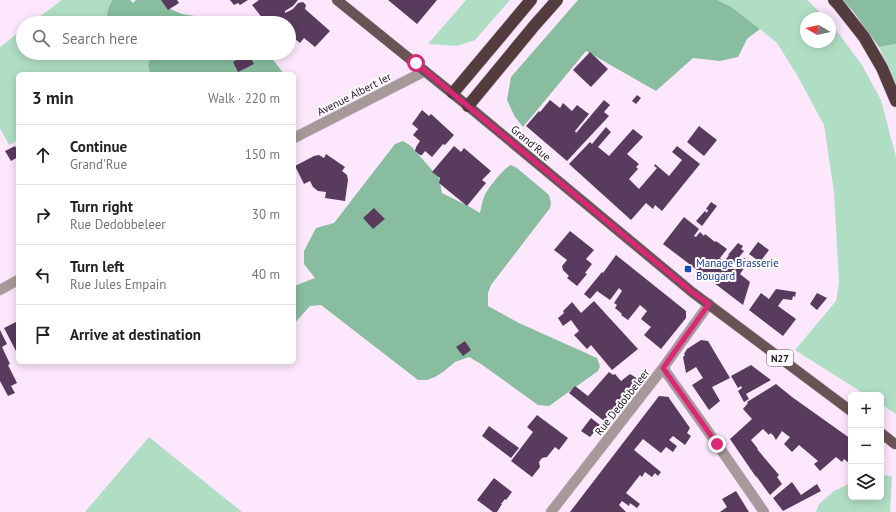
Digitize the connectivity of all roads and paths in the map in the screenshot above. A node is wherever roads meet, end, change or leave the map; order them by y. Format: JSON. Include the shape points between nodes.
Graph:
{"nodes":[{"id":1,"x":338,"y":0,"type":"edge"},
{"id":2,"x":531,"y":0,"type":"edge"},
{"id":3,"x":557,"y":0,"type":"edge"},
{"id":4,"x":834,"y":0,"type":"edge"},
{"id":5,"x":425,"y":71,"type":"junction"},
{"id":6,"x":452,"y":93,"type":"junction"},
{"id":7,"x":896,"y":101,"type":"edge"},
{"id":8,"x":468,"y":106,"type":"junction"},
{"id":9,"x":296,"y":137,"type":"edge"},
{"id":10,"x":16,"y":281,"type":"edge"},
{"id":11,"x":0,"y":290,"type":"edge"},
{"id":12,"x":709,"y":304,"type":"junction"},
{"id":13,"x":663,"y":368,"type":"junction"},
{"id":14,"x":848,"y":409,"type":"edge"},
{"id":15,"x":884,"y":435,"type":"edge"},
{"id":16,"x":895,"y":444,"type":"edge"},
{"id":17,"x":551,"y":512,"type":"edge"},
{"id":18,"x":764,"y":512,"type":"edge"}],
"edges":[{"from":1,"to":5,"type":"main road","name":"Grand'Rue","number":"N27"},
{"from":2,"to":6,"type":"highway"},
{"from":3,"to":8,"type":"highway"},
{"from":4,"to":7,"type":"highway","via":[[864,37],[882,68]]},
{"from":5,"to":6,"type":"main road","name":"Grand'Rue","number":"N27"},
{"from":5,"to":9,"type":"street","name":"Avenue Albert Ier"},
{"from":6,"to":8,"type":"main road","name":"Grand'Rue","number":"N27"},
{"from":8,"to":12,"type":"main road","name":"Grand'Rue","number":"N27"},
{"from":10,"to":11,"type":"street"},
{"from":12,"to":13,"type":"street","name":"Rue Dedobbeleer"},
{"from":12,"to":14,"type":"main road","number":"N27"},
{"from":13,"to":17,"type":"street","name":"Rue Dedobbeleer"},
{"from":13,"to":18,"type":"street"},
{"from":15,"to":16,"type":"main road"}]}
